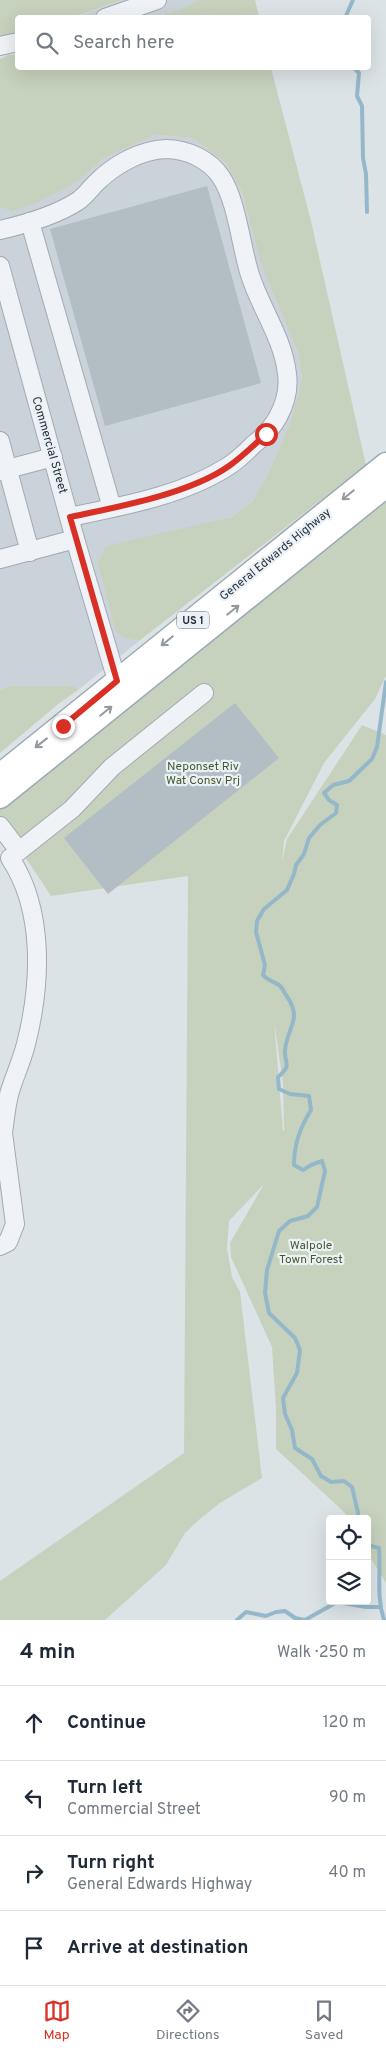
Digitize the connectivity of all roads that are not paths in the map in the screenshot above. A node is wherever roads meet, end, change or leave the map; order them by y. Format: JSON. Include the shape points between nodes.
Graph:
{"nodes":[{"id":1,"x":157,"y":0,"type":"edge"},
{"id":2,"x":114,"y":15,"type":"edge"},
{"id":3,"x":15,"y":43,"type":"edge"},
{"id":4,"x":0,"y":46,"type":"edge"},
{"id":5,"x":30,"y":222,"type":"junction"},
{"id":6,"x":0,"y":230,"type":"edge"},
{"id":7,"x":0,"y":266,"type":"edge"},
{"id":8,"x":0,"y":440,"type":"edge"},
{"id":9,"x":53,"y":457,"type":"junction"},
{"id":10,"x":386,"y":464,"type":"edge"},
{"id":11,"x":4,"y":470,"type":"edge"},
{"id":12,"x":386,"y":486,"type":"edge"},
{"id":13,"x":112,"y":508,"type":"junction"},
{"id":14,"x":70,"y":517,"type":"junction"},
{"id":15,"x":75,"y":539,"type":"junction"},
{"id":16,"x":30,"y":552,"type":"junction"},
{"id":17,"x":0,"y":560,"type":"edge"},
{"id":18,"x":117,"y":681,"type":"junction"},
{"id":19,"x":204,"y":693,"type":"dead end"},
{"id":20,"x":0,"y":776,"type":"edge"},
{"id":21,"x":0,"y":797,"type":"edge"},
{"id":22,"x":0,"y":826,"type":"edge"},
{"id":23,"x":10,"y":859,"type":"edge"},
{"id":24,"x":2,"y":1134,"type":"edge"},
{"id":25,"x":0,"y":1246,"type":"edge"}],
"edges":[{"from":1,"to":2,"type":"street"},
{"from":3,"to":4,"type":"street"},
{"from":5,"to":6,"type":"street"},
{"from":5,"to":13,"type":"street"},
{"from":5,"to":13,"type":"street","via":[[77,202],[118,164],[132,158],[166,149],[196,156],[222,178],[235,214],[250,275],[284,353],[288,376],[286,397],[278,418],[266,434],[228,466],[202,480],[172,492]]},
{"from":7,"to":9,"type":"street","name":"Commercial Street"},
{"from":8,"to":11,"type":"street"},
{"from":9,"to":11,"type":"street"},
{"from":9,"to":14,"type":"street","name":"Commercial Street"},
{"from":10,"to":18,"type":"main road","name":"General Edwards Highway","number":"US 1","one_way":true},
{"from":11,"to":16,"type":"street"},
{"from":21,"to":12,"type":"main road","name":"General Edwards Highway","number":"US 1","one_way":true},
{"from":13,"to":14,"type":"street"},
{"from":14,"to":15,"type":"street","name":"Commercial Street"},
{"from":15,"to":16,"type":"street"},
{"from":15,"to":18,"type":"street","name":"Commercial Street"},
{"from":16,"to":17,"type":"street"},
{"from":18,"to":20,"type":"main road","name":"General Edwards Highway","number":"US 1","one_way":true},
{"from":19,"to":23,"type":"street","via":[[112,767],[72,809]]},
{"from":22,"to":23,"type":"street"},
{"from":23,"to":24,"type":"street","via":[[29,900],[38,954],[32,1013],[10,1091]]},
{"from":24,"to":25,"type":"street","via":[[15,1224],[8,1242]]}]}
